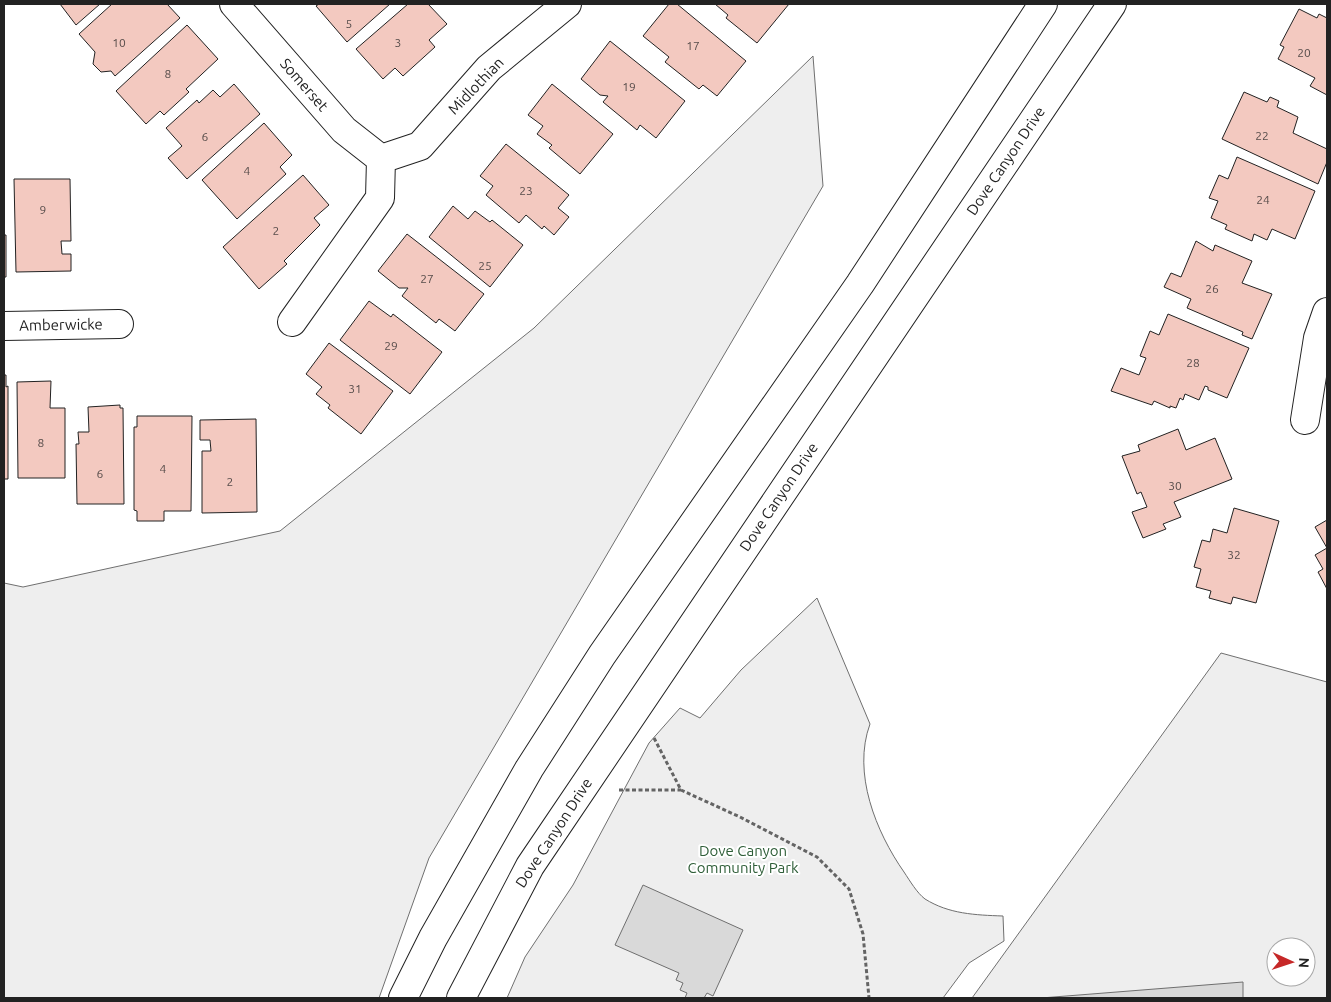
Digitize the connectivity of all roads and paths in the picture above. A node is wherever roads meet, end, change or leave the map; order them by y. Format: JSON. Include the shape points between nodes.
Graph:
{"nodes":[{"id":1,"x":234,"y":4,"type":"edge"},
{"id":2,"x":568,"y":4,"type":"edge"},
{"id":3,"x":1043,"y":4,"type":"edge"},
{"id":4,"x":1112,"y":4,"type":"edge"},
{"id":5,"x":381,"y":159,"type":"junction"},
{"id":6,"x":1327,"y":312,"type":"edge"},
{"id":7,"x":292,"y":322,"type":"dead end"},
{"id":8,"x":119,"y":324,"type":"dead end"},
{"id":9,"x":4,"y":326,"type":"edge"},
{"id":10,"x":1305,"y":420,"type":"dead end"},
{"id":11,"x":640,"y":702,"type":"junction"},
{"id":12,"x":590,"y":777,"type":"junction"},
{"id":13,"x":680,"y":790,"type":"junction"},
{"id":14,"x":403,"y":998,"type":"edge"},
{"id":15,"x":461,"y":998,"type":"edge"},
{"id":16,"x":869,"y":998,"type":"edge"}],
"edges":[{"from":1,"to":5,"type":"street","name":"Somerset","via":[[344,130]]},
{"from":2,"to":5,"type":"street","name":"Midlothian","via":[[489,68],[420,146]]},
{"from":3,"to":14,"type":"street","via":[[860,284],[597,663],[530,769],[433,938]]},
{"from":4,"to":11,"type":"street","name":"Dove Canyon Drive"},
{"from":5,"to":7,"type":"street","via":[[380,198]]},
{"from":6,"to":10,"type":"street","via":[[1318,338]]},
{"from":8,"to":9,"type":"street","name":"Amberwicke"},
{"from":11,"to":12,"type":"street","name":"Dove Canyon Drive"},
{"from":11,"to":13,"type":"path","via":[[657,747]]},
{"from":12,"to":13,"type":"path","via":[[619,790]]},
{"from":12,"to":15,"type":"street","name":"Dove Canyon Drive","via":[[530,866]]},
{"from":13,"to":16,"type":"path","via":[[817,857],[849,889],[863,934]]}]}
